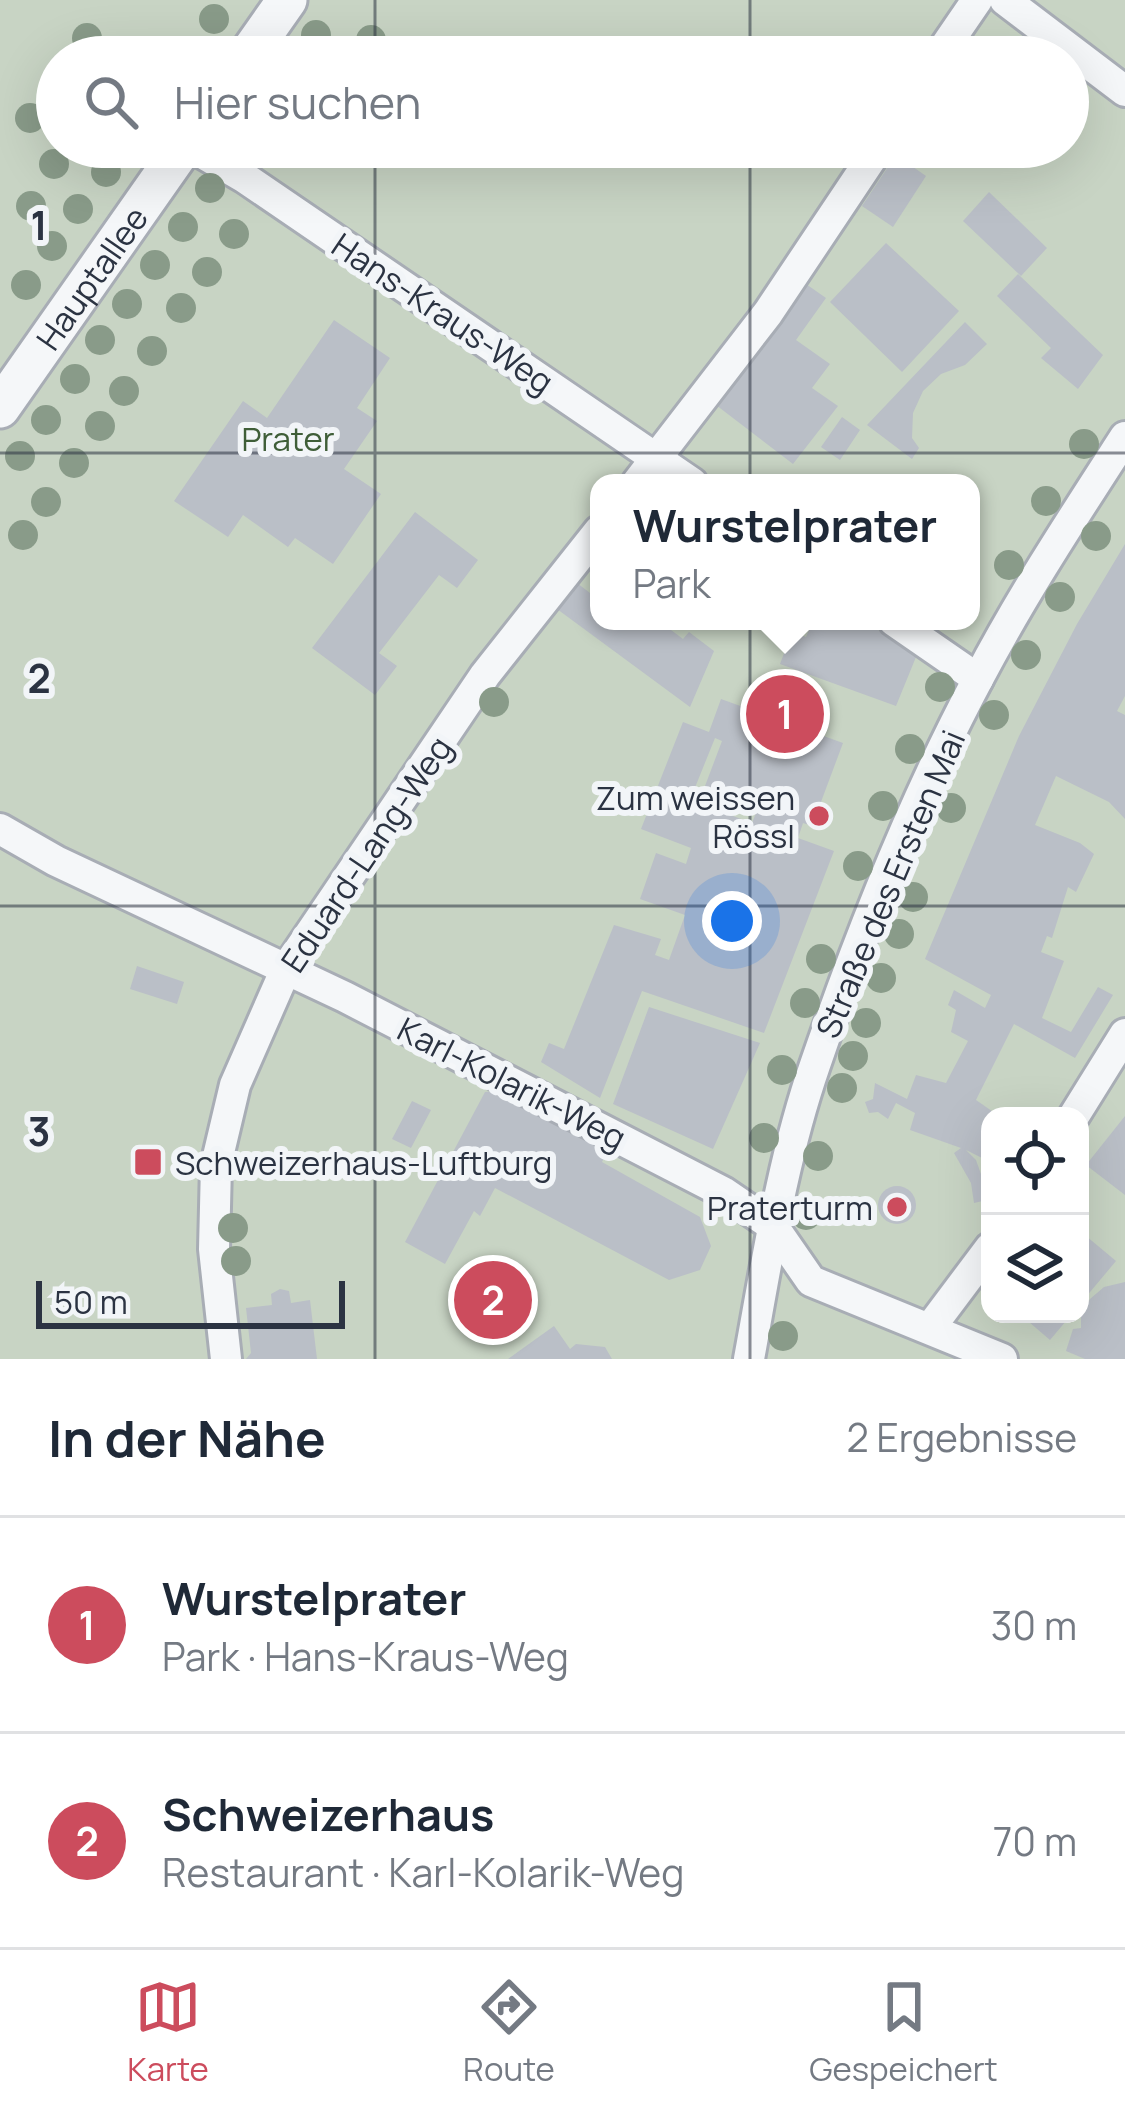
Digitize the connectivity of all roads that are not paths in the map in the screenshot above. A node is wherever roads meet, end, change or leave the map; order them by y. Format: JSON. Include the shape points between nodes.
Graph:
{"nodes":[{"id":1,"x":286,"y":0,"type":"edge"},
{"id":2,"x":976,"y":0,"type":"edge"},
{"id":3,"x":1005,"y":0,"type":"edge"},
{"id":4,"x":261,"y":36,"type":"edge"},
{"id":5,"x":952,"y":36,"type":"edge"},
{"id":6,"x":1052,"y":36,"type":"edge"},
{"id":7,"x":1089,"y":64,"type":"edge"},
{"id":8,"x":1125,"y":91,"type":"edge"},
{"id":9,"x":173,"y":168,"type":"edge"},
{"id":10,"x":227,"y":168,"type":"edge"},
{"id":11,"x":864,"y":168,"type":"edge"},
{"id":12,"x":0,"y":408,"type":"edge"},
{"id":13,"x":1125,"y":437,"type":"edge"},
{"id":14,"x":646,"y":471,"type":"edge"},
{"id":15,"x":590,"y":542,"type":"edge"},
{"id":16,"x":907,"y":630,"type":"edge"},
{"id":17,"x":978,"y":679,"type":"junction"},
{"id":18,"x":0,"y":829,"type":"edge"},
{"id":19,"x":285,"y":971,"type":"junction"},
{"id":20,"x":1125,"y":1034,"type":"edge"},
{"id":21,"x":1080,"y":1107,"type":"edge"},
{"id":22,"x":773,"y":1226,"type":"junction"},
{"id":23,"x":981,"y":1260,"type":"edge"},
{"id":24,"x":930,"y":1328,"type":"junction"},
{"id":25,"x":226,"y":1359,"type":"edge"},
{"id":26,"x":749,"y":1359,"type":"edge"},
{"id":27,"x":1003,"y":1359,"type":"edge"}],
"edges":[{"from":1,"to":4,"type":"street"},
{"from":2,"to":5,"type":"street"},
{"from":3,"to":6,"type":"street"},
{"from":7,"to":8,"type":"street"},
{"from":9,"to":12,"type":"street","name":"Hauptallee"},
{"from":10,"to":14,"type":"street","name":"Hans-Kraus-Weg"},
{"from":11,"to":14,"type":"street","via":[[768,313]]},
{"from":13,"to":17,"type":"street","name":"Straße des Ersten Mai"},
{"from":15,"to":19,"type":"street","name":"Eduard-Lang-Weg","via":[[485,675]]},
{"from":16,"to":17,"type":"street"},
{"from":17,"to":22,"type":"street","name":"Straße des Ersten Mai","via":[[901,840],[813,1069]]},
{"from":18,"to":19,"type":"street","name":"Karl-Kolarik-Weg"},
{"from":19,"to":22,"type":"street","name":"Karl-Kolarik-Weg","via":[[723,1192]]},
{"from":19,"to":25,"type":"street","name":"Eduard-Lang-Weg","via":[[235,1085],[216,1165],[214,1249]]},
{"from":20,"to":21,"type":"street"},
{"from":22,"to":24,"type":"street","name":"Karl-Kolarik-Weg","via":[[811,1281]]},
{"from":22,"to":26,"type":"street","name":"Straße des Ersten Mai"},
{"from":23,"to":24,"type":"street"},
{"from":24,"to":27,"type":"street","name":"Karl-Kolarik-Weg"}]}
